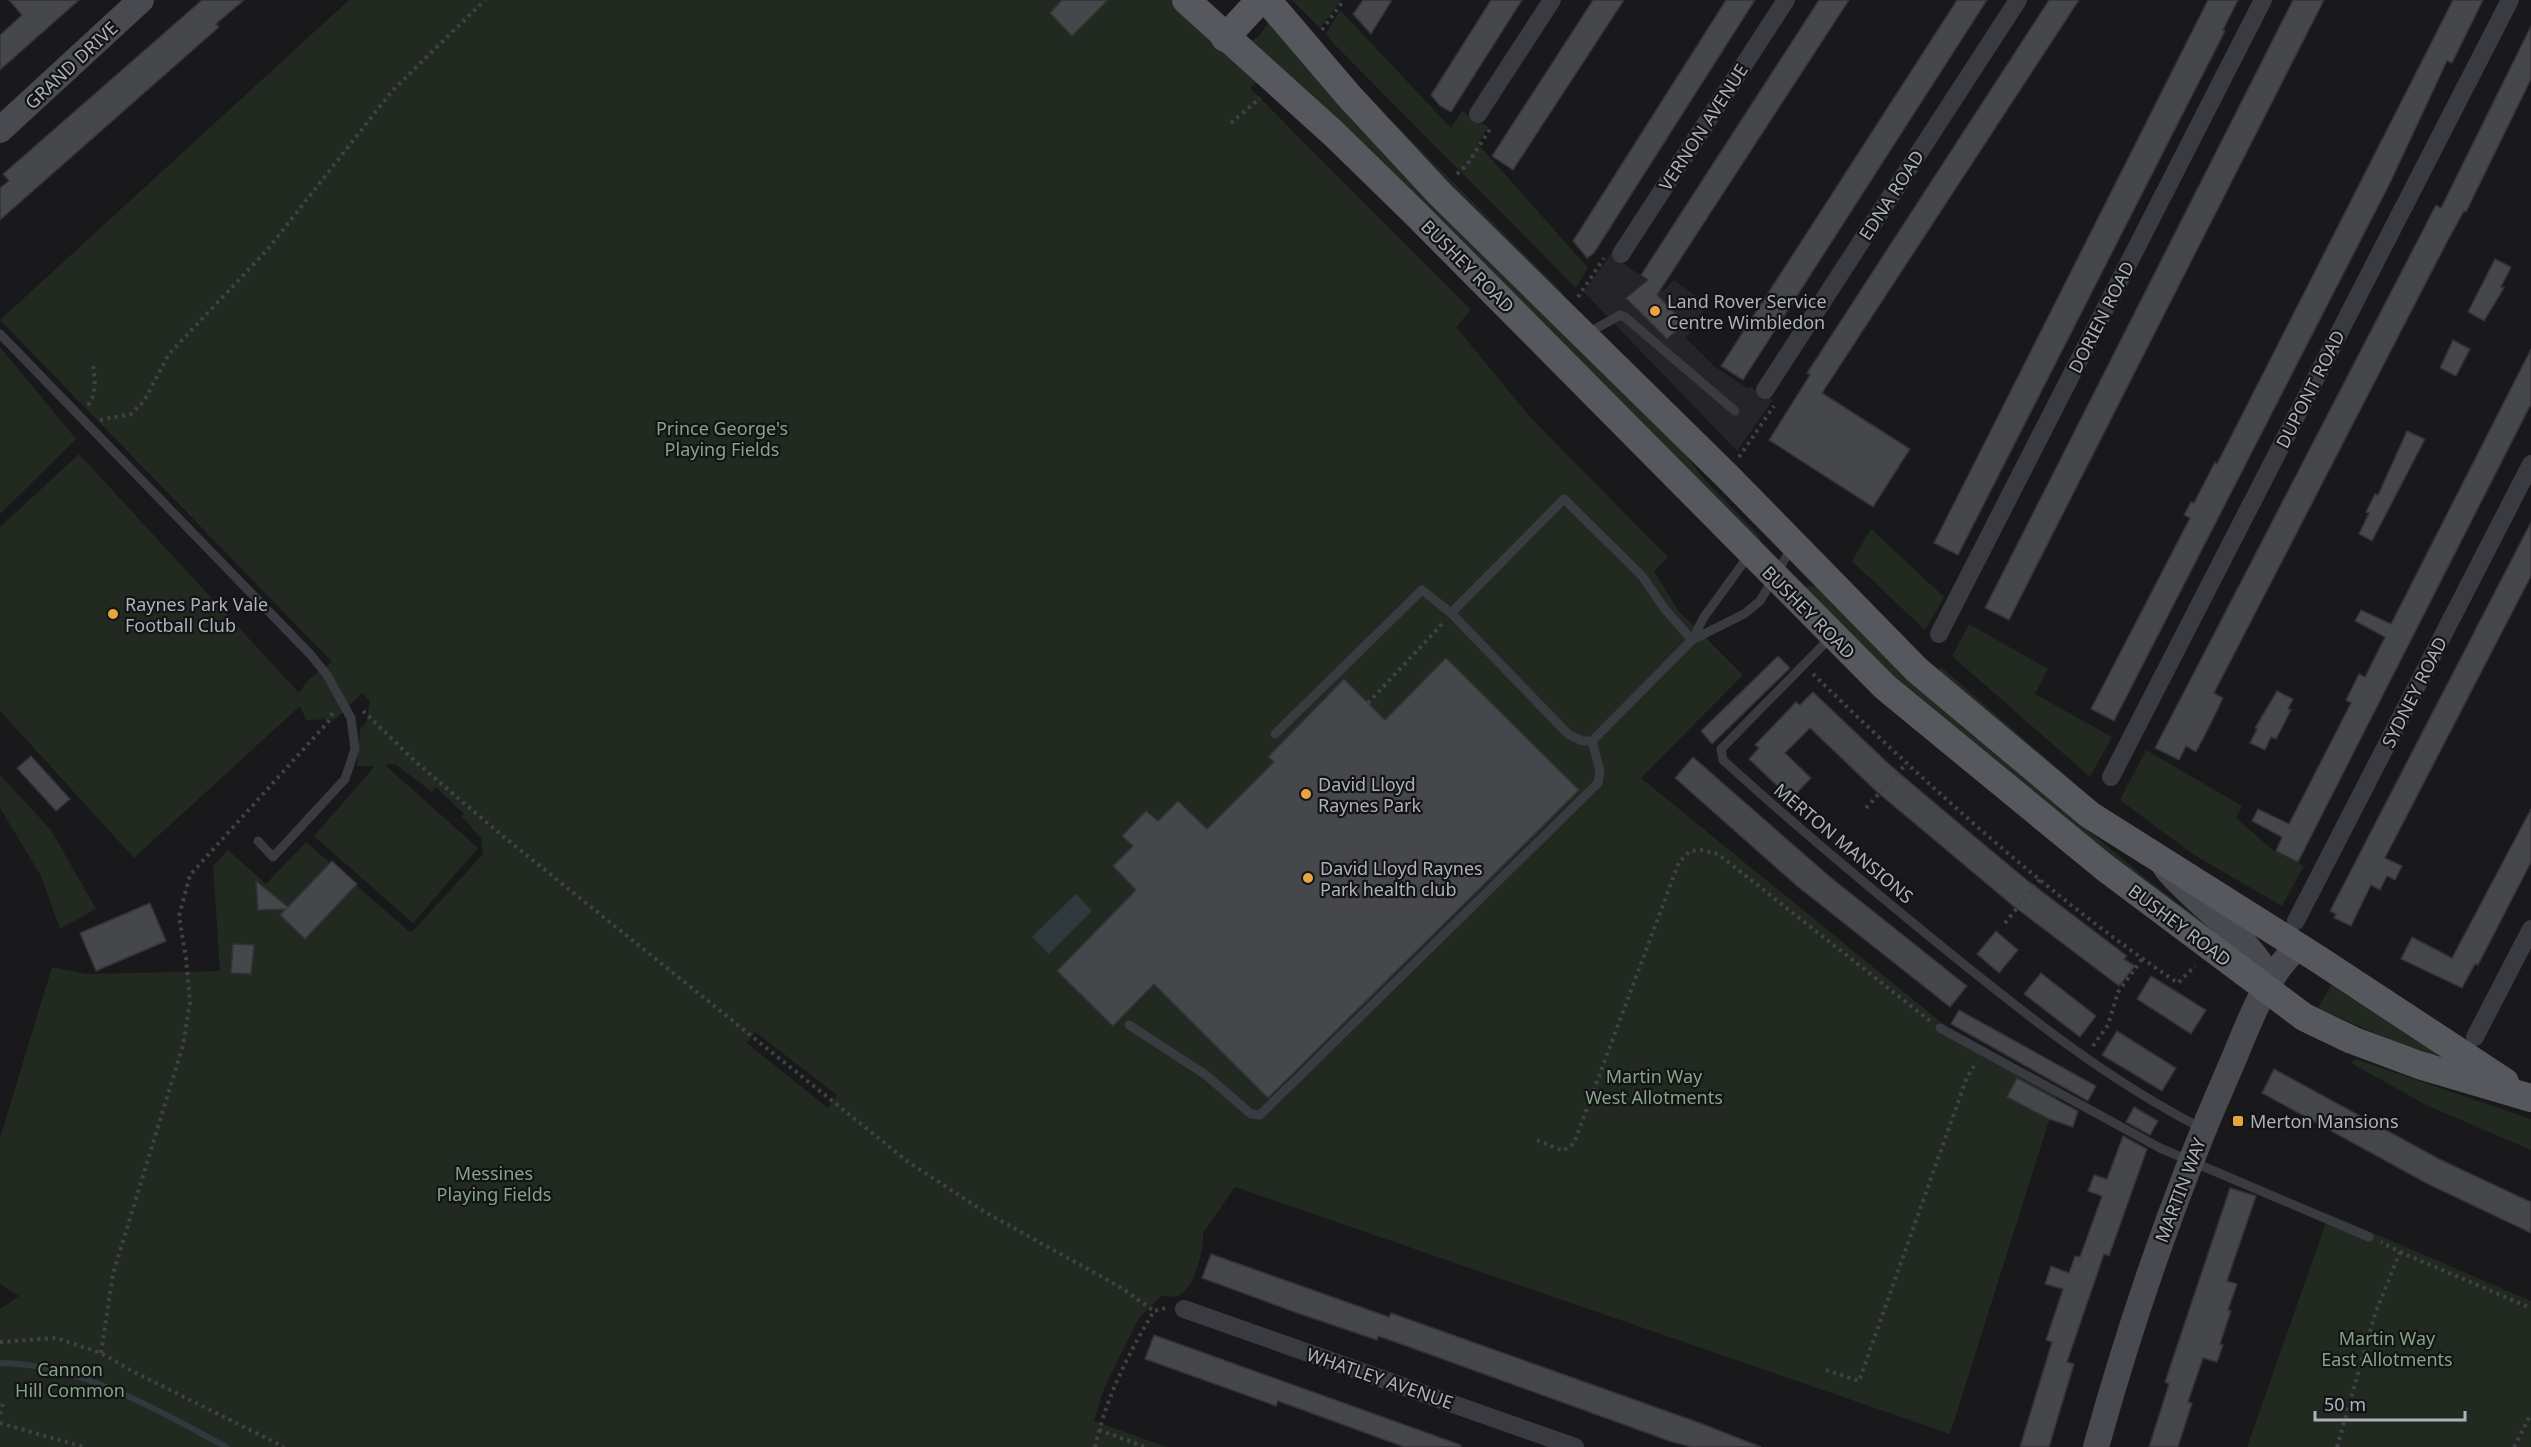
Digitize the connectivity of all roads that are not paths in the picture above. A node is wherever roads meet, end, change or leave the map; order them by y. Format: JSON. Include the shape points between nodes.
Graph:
{"nodes":[{"id":1,"x":140,"y":0,"type":"edge"},
{"id":2,"x":1186,"y":0,"type":"edge"},
{"id":3,"x":1260,"y":0,"type":"edge"},
{"id":4,"x":1267,"y":0,"type":"edge"},
{"id":5,"x":1552,"y":0,"type":"edge"},
{"id":6,"x":1786,"y":0,"type":"edge"},
{"id":7,"x":2018,"y":0,"type":"edge"},
{"id":8,"x":2263,"y":0,"type":"edge"},
{"id":9,"x":2510,"y":0,"type":"edge"},
{"id":10,"x":1225,"y":38,"type":"junction"},
{"id":11,"x":1478,"y":114,"type":"road end"},
{"id":12,"x":0,"y":130,"type":"edge"},
{"id":13,"x":1621,"y":254,"type":"road end"},
{"id":14,"x":0,"y":334,"type":"edge"},
{"id":15,"x":1583,"y":336,"type":"junction"},
{"id":16,"x":1765,"y":390,"type":"road end"},
{"id":17,"x":1735,"y":411,"type":"dead end"},
{"id":18,"x":2531,"y":464,"type":"edge"},
{"id":19,"x":1794,"y":544,"type":"junction"},
{"id":20,"x":1750,"y":553,"type":"junction"},
{"id":21,"x":1774,"y":577,"type":"junction"},
{"id":22,"x":1451,"y":613,"type":"junction"},
{"id":23,"x":1939,"y":634,"type":"dead end"},
{"id":24,"x":1832,"y":636,"type":"junction"},
{"id":25,"x":1692,"y":640,"type":"junction"},
{"id":26,"x":1275,"y":734,"type":"dead end"},
{"id":27,"x":1592,"y":741,"type":"junction"},
{"id":28,"x":2111,"y":777,"type":"dead end"},
{"id":29,"x":258,"y":841,"type":"dead end"},
{"id":30,"x":2161,"y":863,"type":"junction"},
{"id":31,"x":2531,"y":929,"type":"edge"},
{"id":32,"x":2297,"y":934,"type":"junction"},
{"id":33,"x":2268,"y":986,"type":"junction"},
{"id":34,"x":1129,"y":1025,"type":"dead end"},
{"id":35,"x":1940,"y":1028,"type":"road end"},
{"id":36,"x":2475,"y":1037,"type":"dead end"},
{"id":37,"x":2528,"y":1096,"type":"edge"},
{"id":38,"x":2203,"y":1129,"type":"junction"},
{"id":39,"x":2190,"y":1161,"type":"junction"},
{"id":40,"x":2369,"y":1237,"type":"road end"},
{"id":41,"x":1184,"y":1309,"type":"dead end"},
{"id":42,"x":1575,"y":1447,"type":"edge"},
{"id":43,"x":2096,"y":1447,"type":"edge"}],
"edges":[{"from":1,"to":12,"type":"main road","name":"GRAND DRIVE"},
{"from":2,"to":10,"type":"main road","name":"BUSHEY ROAD"},
{"from":3,"to":10,"type":"main road"},
{"from":4,"to":15,"type":"main road","name":"BUSHEY ROAD","via":[[1439,193]]},
{"from":5,"to":11,"type":"street"},
{"from":6,"to":13,"type":"street","name":"VERNON AVENUE"},
{"from":7,"to":16,"type":"street","name":"EDNA ROAD"},
{"from":8,"to":23,"type":"street","name":"DORIEN ROAD"},
{"from":9,"to":28,"type":"street","name":"DUPONT ROAD"},
{"from":10,"to":20,"type":"main road","name":"BUSHEY ROAD","via":[[1334,134],[1417,215]]},
{"from":14,"to":29,"type":"lane","via":[[310,654],[351,718],[355,749],[345,779],[273,857]]},
{"from":15,"to":17,"type":"lane","via":[[1620,315],[1625,317]]},
{"from":15,"to":19,"type":"main road","name":"BUSHEY ROAD"},
{"from":18,"to":32,"type":"street","name":"SYDNEY ROAD"},
{"from":19,"to":21,"type":"lane"},
{"from":19,"to":30,"type":"main road","name":"BUSHEY ROAD","via":[[1952,701],[2090,815]]},
{"from":20,"to":21,"type":"main road","name":"BUSHEY ROAD"},
{"from":20,"to":25,"type":"lane","via":[[1704,616]]},
{"from":21,"to":24,"type":"main road","name":"BUSHEY ROAD"},
{"from":21,"to":25,"type":"lane","via":[[1760,601],[1744,614]]},
{"from":22,"to":25,"type":"lane","via":[[1564,500],[1642,576]]},
{"from":22,"to":26,"type":"lane","via":[[1422,590]]},
{"from":22,"to":27,"type":"lane","via":[[1549,717],[1568,734]]},
{"from":24,"to":33,"type":"main road","name":"BUSHEY ROAD","via":[[1885,687],[2095,860]]},
{"from":24,"to":38,"type":"lane","name":"MERTON MANSIONS","via":[[1721,749],[1723,760],[1797,827],[2084,1059]]},
{"from":25,"to":27,"type":"lane"},
{"from":27,"to":34,"type":"lane","via":[[1600,771],[1598,783],[1260,1114],[1251,1114],[1206,1075]]},
{"from":30,"to":32,"type":"main road","name":"BUSHEY ROAD"},
{"from":30,"to":33,"type":"main road","name":"BUSHEY ROAD","via":[[2179,885],[2262,961]]},
{"from":31,"to":36,"type":"street"},
{"from":32,"to":33,"type":"main road","name":"MARTIN WAY"},
{"from":32,"to":37,"type":"main road","name":"BUSHEY ROAD"},
{"from":33,"to":37,"type":"main road","name":"BUSHEY ROAD","via":[[2304,1017],[2352,1040],[2428,1068]]},
{"from":33,"to":38,"type":"main road","name":"MARTIN WAY"},
{"from":35,"to":39,"type":"lane","via":[[2057,1094]]},
{"from":38,"to":39,"type":"main road","name":"MARTIN WAY"},
{"from":39,"to":40,"type":"lane"},
{"from":39,"to":43,"type":"main road","name":"MARTIN WAY","via":[[2132,1324]]},
{"from":41,"to":42,"type":"street","name":"WHATLEY AVENUE"}]}
